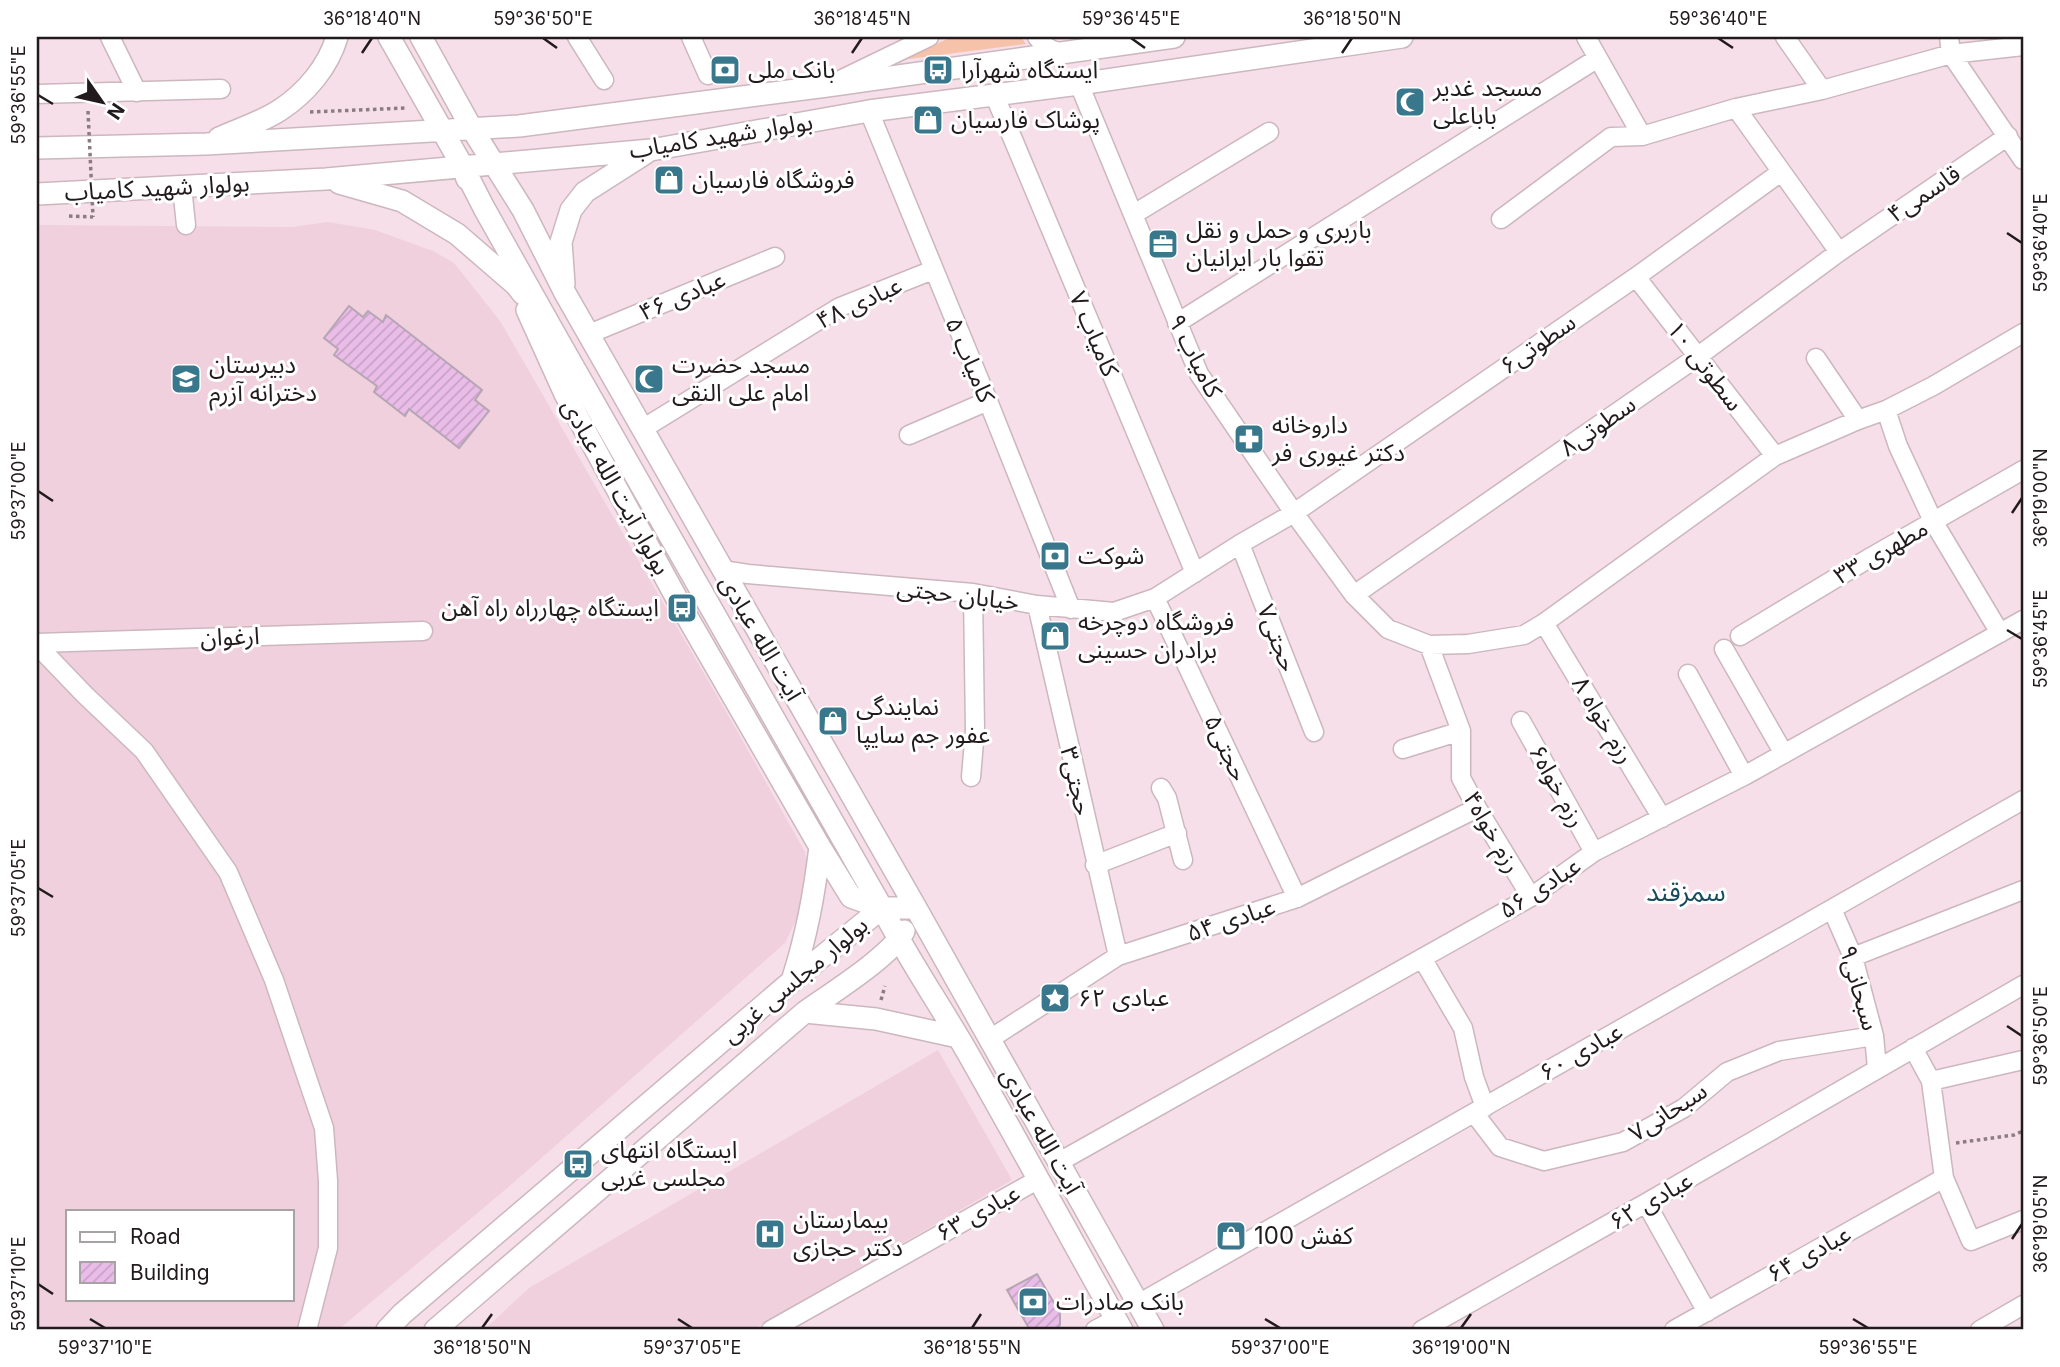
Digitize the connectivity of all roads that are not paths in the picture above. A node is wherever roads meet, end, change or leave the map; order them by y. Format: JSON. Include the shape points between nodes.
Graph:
{"nodes":[{"id":1,"x":110,"y":37,"type":"edge"},
{"id":2,"x":337,"y":37,"type":"edge"},
{"id":3,"x":389,"y":37,"type":"edge"},
{"id":4,"x":421,"y":37,"type":"edge"},
{"id":5,"x":577,"y":37,"type":"edge"},
{"id":6,"x":691,"y":37,"type":"edge"},
{"id":7,"x":929,"y":37,"type":"edge"},
{"id":8,"x":1038,"y":37,"type":"edge"},
{"id":9,"x":1174,"y":37,"type":"edge"},
{"id":10,"x":1402,"y":37,"type":"edge"},
{"id":11,"x":1586,"y":37,"type":"edge"},
{"id":12,"x":1785,"y":37,"type":"edge"},
{"id":13,"x":1950,"y":45,"type":"edge"},
{"id":14,"x":2023,"y":46,"type":"edge"},
{"id":15,"x":1063,"y":53,"type":"junction"},
{"id":16,"x":1598,"y":58,"type":"junction"},
{"id":17,"x":708,"y":75,"type":"dead end"},
{"id":18,"x":604,"y":80,"type":"dead end"},
{"id":19,"x":1079,"y":84,"type":"junction"},
{"id":20,"x":827,"y":86,"type":"junction"},
{"id":21,"x":221,"y":89,"type":"dead end"},
{"id":22,"x":1822,"y":90,"type":"junction"},
{"id":23,"x":137,"y":92,"type":"junction"},
{"id":24,"x":37,"y":94,"type":"edge"},
{"id":25,"x":994,"y":94,"type":"junction"},
{"id":26,"x":1736,"y":108,"type":"junction"},
{"id":27,"x":869,"y":111,"type":"junction"},
{"id":28,"x":472,"y":129,"type":"junction"},
{"id":29,"x":442,"y":130,"type":"junction"},
{"id":30,"x":1269,"y":132,"type":"dead end"},
{"id":31,"x":1642,"y":136,"type":"junction"},
{"id":32,"x":2008,"y":136,"type":"junction"},
{"id":33,"x":206,"y":144,"type":"junction"},
{"id":34,"x":37,"y":148,"type":"edge"},
{"id":35,"x":651,"y":150,"type":"junction"},
{"id":36,"x":2023,"y":160,"type":"edge"},
{"id":37,"x":493,"y":164,"type":"junction"},
{"id":38,"x":463,"y":167,"type":"junction"},
{"id":39,"x":1781,"y":172,"type":"junction"},
{"id":40,"x":327,"y":179,"type":"junction"},
{"id":41,"x":182,"y":187,"type":"junction"},
{"id":42,"x":37,"y":194,"type":"edge"},
{"id":43,"x":1134,"y":214,"type":"junction"},
{"id":44,"x":1501,"y":219,"type":"dead end"},
{"id":45,"x":187,"y":225,"type":"dead end"},
{"id":46,"x":1839,"y":252,"type":"junction"},
{"id":47,"x":775,"y":257,"type":"dead end"},
{"id":48,"x":933,"y":270,"type":"junction"},
{"id":49,"x":1636,"y":277,"type":"junction"},
{"id":50,"x":516,"y":285,"type":"junction"},
{"id":51,"x":565,"y":293,"type":"junction"},
{"id":52,"x":1177,"y":323,"type":"junction"},
{"id":53,"x":2023,"y":333,"type":"edge"},
{"id":54,"x":589,"y":334,"type":"junction"},
{"id":55,"x":557,"y":338,"type":"junction"},
{"id":56,"x":1697,"y":357,"type":"junction"},
{"id":57,"x":1816,"y":358,"type":"dead end"},
{"id":58,"x":988,"y":401,"type":"junction"},
{"id":59,"x":1886,"y":410,"type":"junction"},
{"id":60,"x":1858,"y":420,"type":"junction"},
{"id":61,"x":643,"y":428,"type":"junction"},
{"id":62,"x":909,"y":435,"type":"dead end"},
{"id":63,"x":1776,"y":456,"type":"junction"},
{"id":64,"x":2023,"y":470,"type":"edge"},
{"id":65,"x":1294,"y":513,"type":"junction"},
{"id":66,"x":1933,"y":521,"type":"junction"},
{"id":67,"x":1240,"y":544,"type":"junction"},
{"id":68,"x":722,"y":570,"type":"junction"},
{"id":69,"x":1195,"y":573,"type":"junction"},
{"id":70,"x":974,"y":593,"type":"junction"},
{"id":71,"x":1354,"y":595,"type":"junction"},
{"id":72,"x":1155,"y":598,"type":"junction"},
{"id":73,"x":1037,"y":605,"type":"junction"},
{"id":74,"x":1070,"y":609,"type":"junction"},
{"id":75,"x":2023,"y":620,"type":"edge"},
{"id":76,"x":1544,"y":623,"type":"junction"},
{"id":77,"x":423,"y":631,"type":"dead end"},
{"id":78,"x":2000,"y":633,"type":"junction"},
{"id":79,"x":1740,"y":636,"type":"dead end"},
{"id":80,"x":37,"y":644,"type":"edge"},
{"id":81,"x":1429,"y":645,"type":"junction"},
{"id":82,"x":1724,"y":649,"type":"dead end"},
{"id":83,"x":1688,"y":674,"type":"dead end"},
{"id":84,"x":1521,"y":720,"type":"dead end"},
{"id":85,"x":1461,"y":730,"type":"junction"},
{"id":86,"x":1314,"y":732,"type":"dead end"},
{"id":87,"x":1403,"y":749,"type":"dead end"},
{"id":88,"x":1784,"y":754,"type":"junction"},
{"id":89,"x":1744,"y":776,"type":"junction"},
{"id":90,"x":971,"y":777,"type":"dead end"},
{"id":91,"x":1161,"y":788,"type":"dead end"},
{"id":92,"x":2023,"y":800,"type":"edge"},
{"id":93,"x":1477,"y":808,"type":"junction"},
{"id":94,"x":1662,"y":818,"type":"junction"},
{"id":95,"x":1177,"y":833,"type":"junction"},
{"id":96,"x":820,"y":847,"type":"junction"},
{"id":97,"x":1594,"y":852,"type":"junction"},
{"id":98,"x":1183,"y":860,"type":"dead end"},
{"id":99,"x":1095,"y":865,"type":"junction"},
{"id":100,"x":2023,"y":891,"type":"edge"},
{"id":101,"x":1531,"y":897,"type":"junction"},
{"id":102,"x":1297,"y":898,"type":"junction"},
{"id":103,"x":882,"y":908,"type":"junction"},
{"id":104,"x":916,"y":908,"type":"junction"},
{"id":105,"x":1832,"y":909,"type":"junction"},
{"id":106,"x":899,"y":941,"type":"junction"},
{"id":107,"x":1118,"y":956,"type":"junction"},
{"id":108,"x":1853,"y":957,"type":"junction"},
{"id":109,"x":1422,"y":958,"type":"junction"},
{"id":110,"x":792,"y":981,"type":"junction"},
{"id":111,"x":2023,"y":985,"type":"edge"},
{"id":112,"x":805,"y":1013,"type":"junction"},
{"id":113,"x":1874,"y":1036,"type":"junction"},
{"id":114,"x":958,"y":1037,"type":"junction"},
{"id":115,"x":990,"y":1039,"type":"junction"},
{"id":116,"x":1913,"y":1048,"type":"junction"},
{"id":117,"x":2023,"y":1060,"type":"edge"},
{"id":118,"x":1877,"y":1068,"type":"junction"},
{"id":119,"x":1931,"y":1081,"type":"junction"},
{"id":120,"x":1480,"y":1110,"type":"junction"},
{"id":121,"x":1059,"y":1162,"type":"junction"},
{"id":122,"x":1944,"y":1178,"type":"junction"},
{"id":123,"x":1039,"y":1179,"type":"junction"},
{"id":124,"x":1646,"y":1203,"type":"junction"},
{"id":125,"x":2023,"y":1220,"type":"edge"},
{"id":126,"x":1138,"y":1304,"type":"junction"},
{"id":127,"x":2023,"y":1305,"type":"edge"},
{"id":128,"x":1699,"y":1321,"type":"edge"},
{"id":129,"x":1119,"y":1324,"type":"edge"},
{"id":130,"x":307,"y":1330,"type":"edge"},
{"id":131,"x":387,"y":1330,"type":"edge"},
{"id":132,"x":435,"y":1330,"type":"edge"},
{"id":133,"x":771,"y":1330,"type":"edge"},
{"id":134,"x":1095,"y":1330,"type":"edge"},
{"id":135,"x":1153,"y":1330,"type":"edge"},
{"id":136,"x":1422,"y":1330,"type":"edge"},
{"id":137,"x":1674,"y":1330,"type":"edge"},
{"id":138,"x":1980,"y":1330,"type":"edge"}],
"edges":[{"from":1,"to":23,"type":"street"},
{"from":2,"to":33,"type":"main road","via":[[309,87],[279,111]]},
{"from":3,"to":29,"type":"main road","name":"بولوار آیت الله عبادی"},
{"from":4,"to":28,"type":"main road"},
{"from":5,"to":18,"type":"street"},
{"from":6,"to":17,"type":"street"},
{"from":7,"to":20,"type":"street"},
{"from":8,"to":15,"type":"street","via":[[1052,51]]},
{"from":9,"to":15,"type":"main road","name":"بولوار شهید کامیاب"},
{"from":10,"to":19,"type":"main road","name":"بولوار شهید کامیاب"},
{"from":11,"to":16,"type":"street"},
{"from":12,"to":22,"type":"street"},
{"from":13,"to":14,"type":"street"},
{"from":13,"to":22,"type":"street"},
{"from":13,"to":32,"type":"street"},
{"from":15,"to":20,"type":"main road","name":"بولوار شهید کامیاب"},
{"from":16,"to":31,"type":"street"},
{"from":16,"to":52,"type":"street"},
{"from":19,"to":25,"type":"main road","name":"بولوار شهید کامیاب"},
{"from":19,"to":43,"type":"street","name":"کامیاب ۹"},
{"from":20,"to":28,"type":"main road","name":"بولوار شهید کامیاب"},
{"from":21,"to":23,"type":"street"},
{"from":22,"to":26,"type":"street"},
{"from":23,"to":24,"type":"street"},
{"from":25,"to":27,"type":"main road","name":"بولوار شهید کامیاب"},
{"from":25,"to":69,"type":"street","name":"کامیاب ۷"},
{"from":26,"to":31,"type":"street"},
{"from":26,"to":39,"type":"street"},
{"from":27,"to":35,"type":"main road","name":"بولوار شهید کامیاب"},
{"from":27,"to":48,"type":"street","name":"کامیاب ۵"},
{"from":28,"to":29,"type":"main road","name":"بولوار شهید کامیاب"},
{"from":28,"to":37,"type":"main road","name":"آیت الله عبادی"},
{"from":29,"to":33,"type":"main road","name":"بولوار شهید کامیاب"},
{"from":29,"to":38,"type":"main road","name":"بولوار آیت الله عبادی"},
{"from":30,"to":43,"type":"street"},
{"from":31,"to":44,"type":"street","via":[[1611,137]]},
{"from":32,"to":36,"type":"street"},
{"from":32,"to":46,"type":"street","name":"قاسمی۴"},
{"from":33,"to":34,"type":"main road","name":"بولوار شهید کامیاب"},
{"from":35,"to":37,"type":"main road","name":"بولوار شهید کامیاب"},
{"from":35,"to":51,"type":"main road","via":[[585,192],[571,210],[561,242]]},
{"from":37,"to":38,"type":"main road","name":"بولوار شهید کامیاب"},
{"from":37,"to":51,"type":"main road","name":"آیت الله عبادی","via":[[523,210]]},
{"from":38,"to":40,"type":"main road","name":"بولوار شهید کامیاب"},
{"from":38,"to":50,"type":"main road","name":"بولوار آیت الله عبادی","via":[[478,209]]},
{"from":38,"to":55,"type":"main road","name":"آیت الله عبادی"},
{"from":39,"to":46,"type":"street"},
{"from":39,"to":49,"type":"street","name":"سطوتی۶"},
{"from":40,"to":41,"type":"main road","name":"بولوار شهید کامیاب"},
{"from":40,"to":50,"type":"main road","via":[[402,201],[457,234]]},
{"from":41,"to":42,"type":"main road","name":"بولوار شهید کامیاب"},
{"from":41,"to":45,"type":"street"},
{"from":43,"to":52,"type":"street","name":"کامیاب ۹"},
{"from":46,"to":56,"type":"street","name":"سطوتی۸"},
{"from":47,"to":54,"type":"street","name":"عبادی ۴۶"},
{"from":48,"to":58,"type":"street","name":"کامیاب ۵"},
{"from":48,"to":61,"type":"street","name":"عبادی ۴۸","via":[[840,307]]},
{"from":49,"to":56,"type":"street","name":"سطوتی ۱۰"},
{"from":49,"to":65,"type":"street","name":"سطوتی۶"},
{"from":50,"to":55,"type":"main road"},
{"from":50,"to":96,"type":"main road","name":"بولوار آیت الله عبادی","via":[[565,394]]},
{"from":51,"to":54,"type":"main road","name":"آیت الله عبادی"},
{"from":52,"to":65,"type":"street","name":"کامیاب ۹","via":[[1199,374]]},
{"from":53,"to":59,"type":"street"},
{"from":54,"to":61,"type":"main road","name":"آیت الله عبادی"},
{"from":55,"to":103,"type":"main road","name":"آیت الله عبادی"},
{"from":56,"to":63,"type":"street","name":"سطوتی ۱۰"},
{"from":56,"to":71,"type":"street","name":"سطوتی۸"},
{"from":57,"to":60,"type":"street"},
{"from":58,"to":62,"type":"street"},
{"from":58,"to":74,"type":"street","name":"کامیاب ۵"},
{"from":59,"to":60,"type":"street"},
{"from":59,"to":66,"type":"street"},
{"from":60,"to":63,"type":"street"},
{"from":61,"to":68,"type":"main road","name":"آیت الله عبادی"},
{"from":63,"to":76,"type":"street"},
{"from":64,"to":66,"type":"street","name":"مطهری ۳۳"},
{"from":65,"to":67,"type":"street","name":"خیابان حجتی"},
{"from":65,"to":71,"type":"street","name":"کامیاب ۹"},
{"from":66,"to":78,"type":"street"},
{"from":66,"to":79,"type":"street","name":"مطهری ۳۳"},
{"from":67,"to":69,"type":"street","name":"خیابان حجتی"},
{"from":67,"to":86,"type":"street","name":"حجتی۷"},
{"from":68,"to":70,"type":"street","name":"خیابان حجتی"},
{"from":68,"to":104,"type":"main road","name":"آیت الله عبادی"},
{"from":69,"to":72,"type":"street","name":"خیابان حجتی"},
{"from":70,"to":73,"type":"street","name":"خیابان حجتی"},
{"from":70,"to":90,"type":"street"},
{"from":71,"to":81,"type":"street","name":"کامیاب ۹","via":[[1388,629]]},
{"from":72,"to":74,"type":"street","name":"خیابان حجتی","via":[[1114,612]]},
{"from":72,"to":102,"type":"street","name":"حجتی۵"},
{"from":73,"to":74,"type":"street","name":"خیابان حجتی"},
{"from":73,"to":99,"type":"street","name":"حجتی۳"},
{"from":75,"to":78,"type":"street","name":"عبادی ۵۶"},
{"from":76,"to":81,"type":"street","via":[[1524,635]]},
{"from":76,"to":94,"type":"street","name":"رزم خواه ۸"},
{"from":77,"to":80,"type":"street","name":"ارغوان"},
{"from":78,"to":88,"type":"street","name":"عبادی ۵۶"},
{"from":80,"to":130,"type":"street","via":[[144,751],[228,872],[274,980],[324,1128],[328,1248]]},
{"from":81,"to":85,"type":"street","name":"رزم خواه۴"},
{"from":82,"to":88,"type":"street"},
{"from":83,"to":89,"type":"street"},
{"from":84,"to":97,"type":"street","name":"رزم خواه۶"},
{"from":85,"to":87,"type":"street"},
{"from":85,"to":93,"type":"street","name":"رزم خواه۴","via":[[1461,778]]},
{"from":88,"to":89,"type":"street","name":"عبادی ۵۶"},
{"from":89,"to":94,"type":"street","name":"عبادی ۵۶"},
{"from":91,"to":95,"type":"street"},
{"from":92,"to":105,"type":"street","name":"عبادی ۶۰"},
{"from":93,"to":101,"type":"street","name":"رزم خواه۴"},
{"from":93,"to":102,"type":"street","name":"عبادی ۵۴"},
{"from":94,"to":97,"type":"street","name":"عبادی ۵۶"},
{"from":95,"to":98,"type":"street"},
{"from":95,"to":99,"type":"street"},
{"from":96,"to":103,"type":"main road","name":"بولوار آیت الله عبادی","via":[[851,897]]},
{"from":96,"to":110,"type":"main road","via":[[805,939]]},
{"from":97,"to":101,"type":"street","name":"عبادی ۵۶"},
{"from":99,"to":107,"type":"street","name":"حجتی۳"},
{"from":100,"to":108,"type":"street"},
{"from":101,"to":109,"type":"street","name":"عبادی ۵۶"},
{"from":102,"to":107,"type":"street","name":"عبادی ۵۴"},
{"from":103,"to":104,"type":"main road","name":"بولوار مجلسی غربی"},
{"from":103,"to":106,"type":"main road","name":"آیت الله عبادی"},
{"from":103,"to":110,"type":"main road","name":"بولوار مجلسی غربی"},
{"from":104,"to":106,"type":"main road","name":"بولوار مجلسی غربی"},
{"from":104,"to":115,"type":"main road","name":"آیت الله عبادی"},
{"from":105,"to":108,"type":"street","name":"سبحانی۹"},
{"from":105,"to":120,"type":"street","name":"عبادی ۶۰"},
{"from":106,"to":112,"type":"main road","name":"بولوار مجلسی غربی"},
{"from":106,"to":114,"type":"main road","name":"آیت الله عبادی"},
{"from":107,"to":115,"type":"street","name":"عبادی ۵۴"},
{"from":108,"to":113,"type":"street","name":"سبحانی۹"},
{"from":109,"to":120,"type":"street","name":"سبحانی۷","via":[[1463,1028]]},
{"from":109,"to":121,"type":"street","name":"عبادی ۵۶"},
{"from":110,"to":131,"type":"main road","name":"بولوار مجلسی غربی"},
{"from":111,"to":116,"type":"street","name":"عبادی ۶۲"},
{"from":112,"to":114,"type":"main road","via":[[876,1019]]},
{"from":112,"to":132,"type":"main road","name":"بولوار مجلسی غربی"},
{"from":113,"to":118,"type":"street","name":"سبحانی۹"},
{"from":113,"to":120,"type":"street","name":"سبحانی۷","via":[[1779,1051],[1727,1072],[1684,1108],[1623,1142],[1544,1161],[1500,1147]]},
{"from":114,"to":123,"type":"main road","name":"آیت الله عبادی"},
{"from":115,"to":121,"type":"main road","name":"آیت الله عبادی"},
{"from":116,"to":118,"type":"street","name":"عبادی ۶۲"},
{"from":116,"to":119,"type":"street"},
{"from":117,"to":119,"type":"street"},
{"from":118,"to":124,"type":"street","name":"عبادی ۶۲"},
{"from":119,"to":122,"type":"street"},
{"from":120,"to":126,"type":"street","name":"عبادی ۶۰"},
{"from":121,"to":126,"type":"main road","name":"آیت الله عبادی"},
{"from":122,"to":125,"type":"street","via":[[1971,1241]]},
{"from":122,"to":128,"type":"street","name":"عبادی ۶۴"},
{"from":123,"to":129,"type":"main road","name":"آیت الله عبادی"},
{"from":123,"to":133,"type":"street","name":"عبادی ۶۳"},
{"from":124,"to":128,"type":"street"},
{"from":124,"to":136,"type":"street","name":"عبادی ۶۲"},
{"from":126,"to":135,"type":"main road","name":"آیت الله عبادی"},
{"from":127,"to":138,"type":"street"},
{"from":128,"to":137,"type":"street","name":"عبادی ۶۴"},
{"from":129,"to":134,"type":"street"}]}
